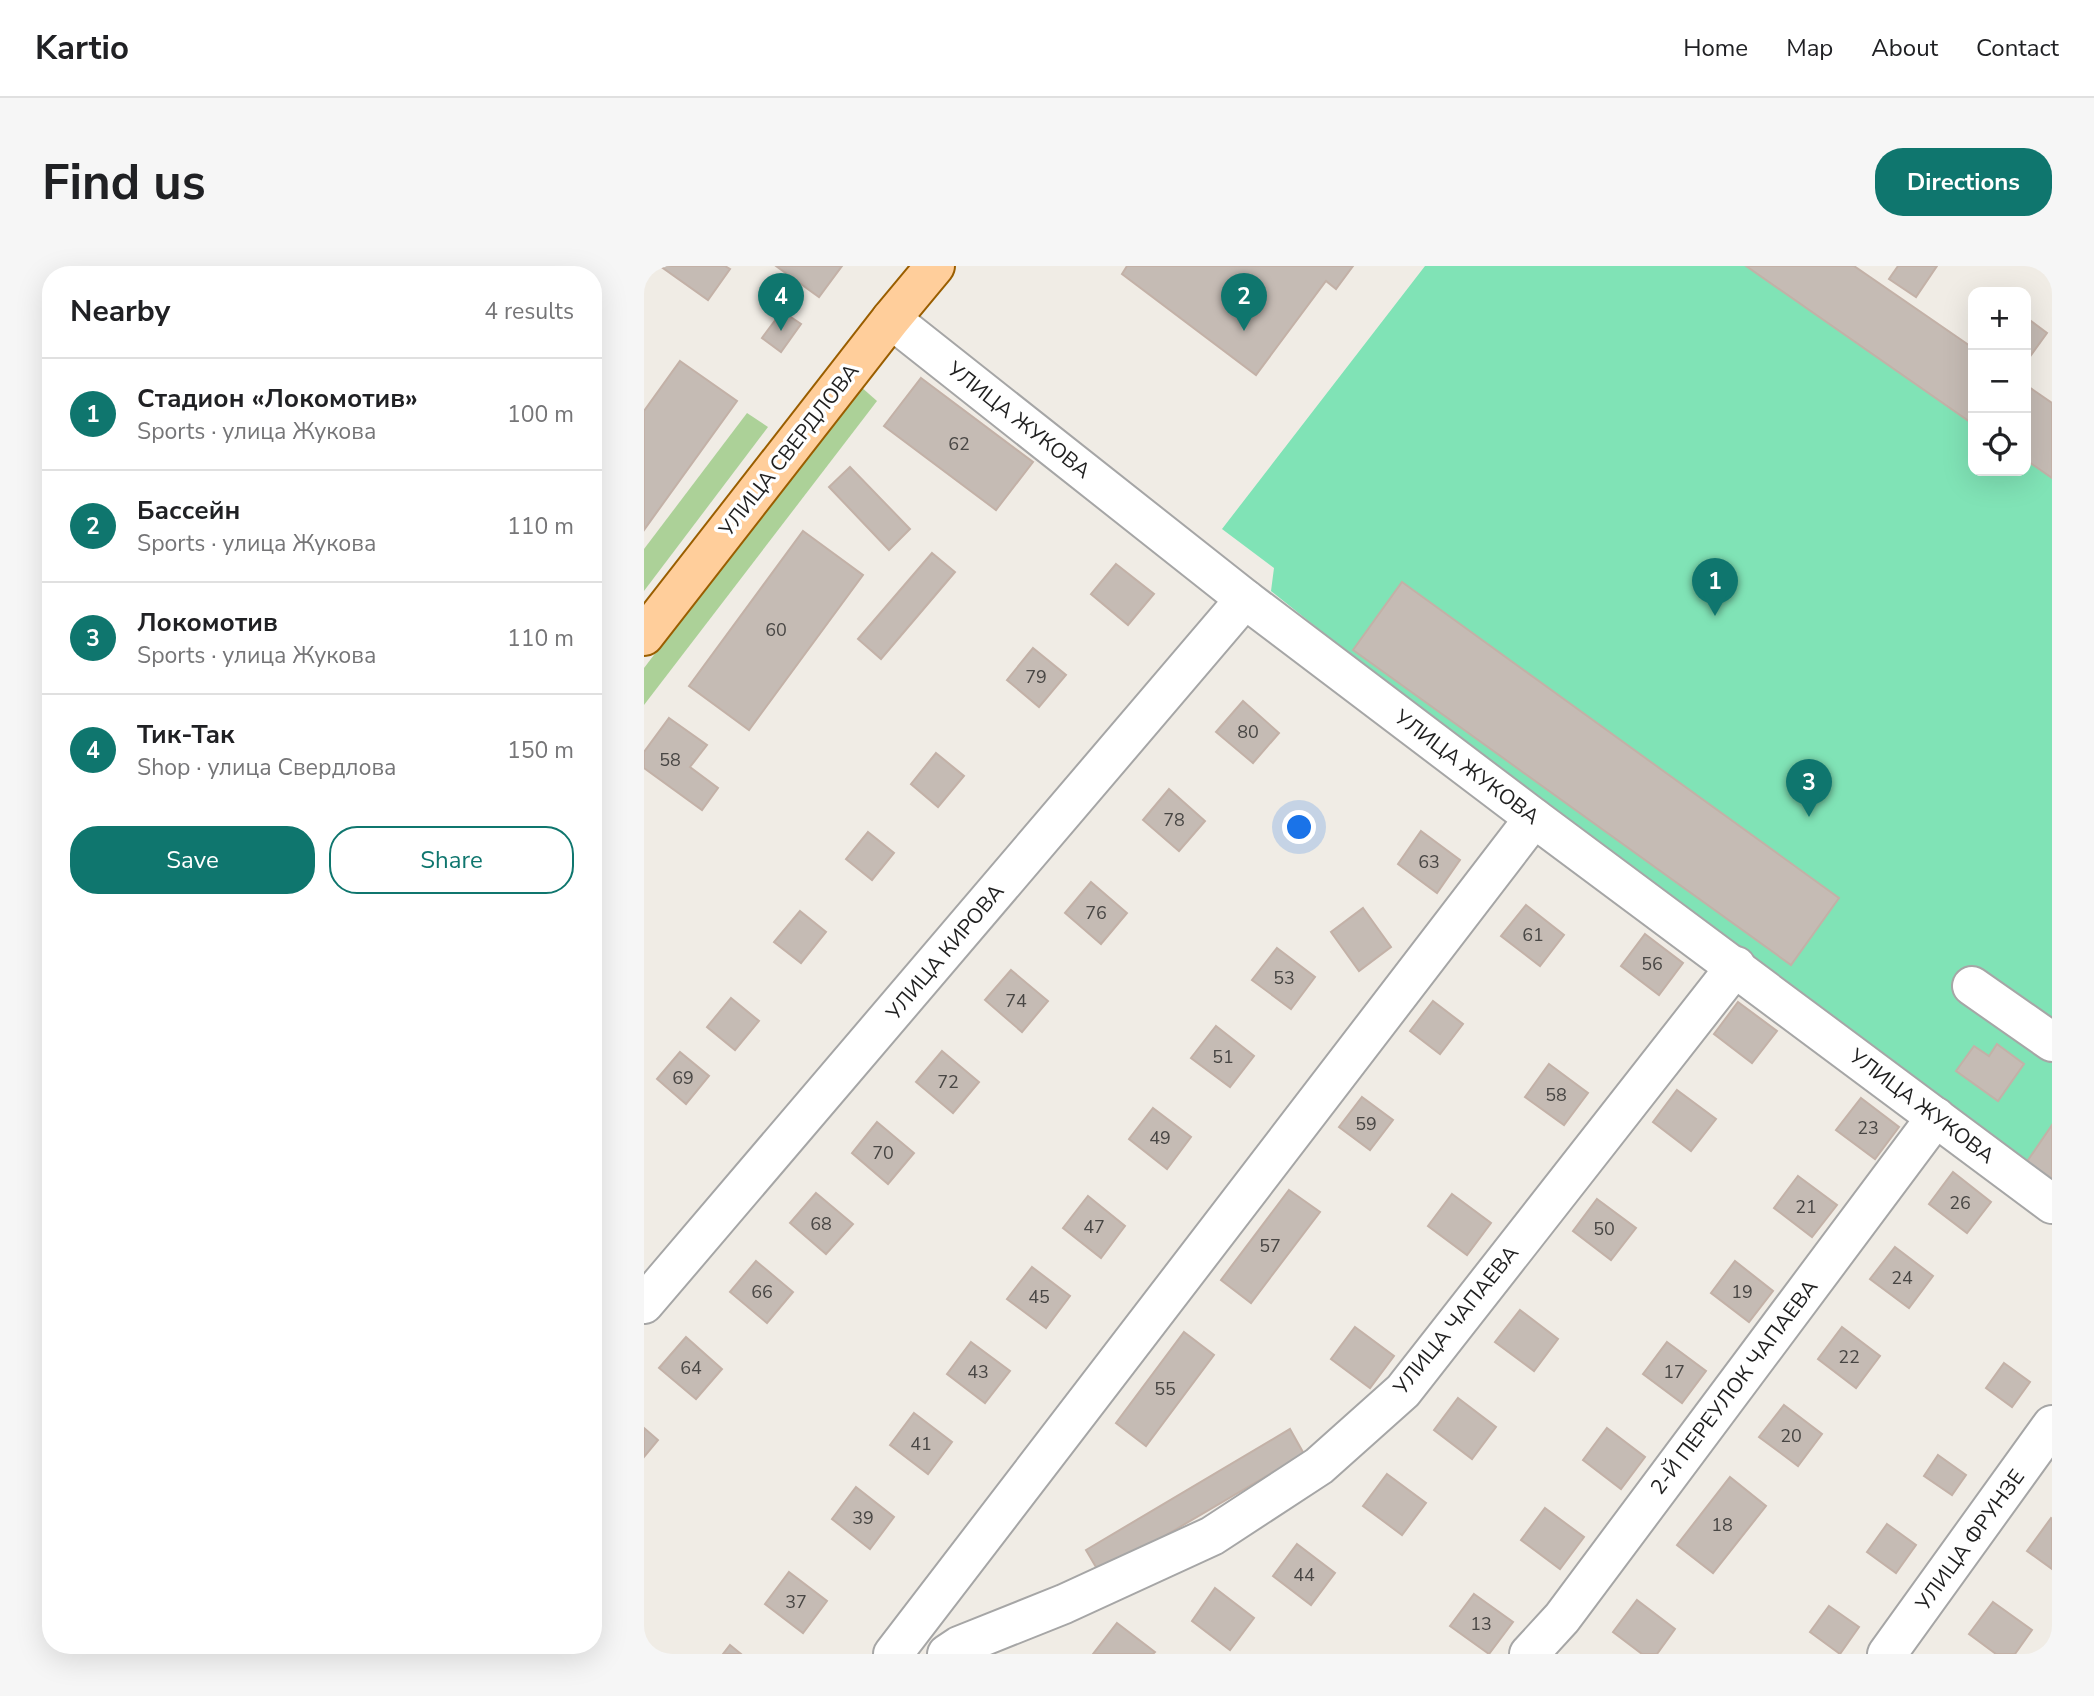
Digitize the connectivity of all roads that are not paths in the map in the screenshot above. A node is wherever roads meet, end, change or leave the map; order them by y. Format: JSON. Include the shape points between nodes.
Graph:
{"nodes":[{"id":1,"x":935,"y":266,"type":"edge"},
{"id":2,"x":891,"y":319,"type":"junction"},
{"id":3,"x":1245,"y":599,"type":"junction"},
{"id":4,"x":644,"y":636,"type":"edge"},
{"id":5,"x":1534,"y":818,"type":"junction"},
{"id":6,"x":1736,"y":966,"type":"junction"},
{"id":7,"x":1972,"y":986,"type":"dead end"},
{"id":8,"x":2052,"y":1042,"type":"edge"},
{"id":9,"x":1936,"y":1116,"type":"junction"},
{"id":10,"x":2052,"y":1204,"type":"edge"},
{"id":11,"x":644,"y":1304,"type":"edge"},
{"id":12,"x":2052,"y":1425,"type":"edge"},
{"id":13,"x":893,"y":1654,"type":"edge"},
{"id":14,"x":947,"y":1654,"type":"edge"},
{"id":15,"x":1530,"y":1654,"type":"edge"},
{"id":16,"x":1887,"y":1654,"type":"edge"}],
"edges":[{"from":1,"to":2,"type":"main road","name":"УЛИЦА СВЕРДЛОВА"},
{"from":2,"to":3,"type":"street","name":"УЛИЦА ЖУКОВА"},
{"from":2,"to":4,"type":"main road","name":"УЛИЦА СВЕРДЛОВА"},
{"from":3,"to":5,"type":"street","name":"УЛИЦА ЖУКОВА"},
{"from":3,"to":11,"type":"street","name":"УЛИЦА КИРОВА"},
{"from":5,"to":6,"type":"street","name":"УЛИЦА ЖУКОВА"},
{"from":5,"to":13,"type":"street"},
{"from":6,"to":9,"type":"street","name":"УЛИЦА ЖУКОВА"},
{"from":6,"to":14,"type":"street","name":"УЛИЦА ЧАПАЕВА","via":[[1403,1391],[1319,1466],[1212,1536]]},
{"from":7,"to":8,"type":"street"},
{"from":9,"to":10,"type":"street","name":"УЛИЦА ЖУКОВА"},
{"from":9,"to":15,"type":"street","name":"2-Й ПЕРЕУЛОК ЧАПАЕВА","via":[[1562,1618]]},
{"from":12,"to":16,"type":"street","name":"УЛИЦА ФРУНЗЕ"}]}
